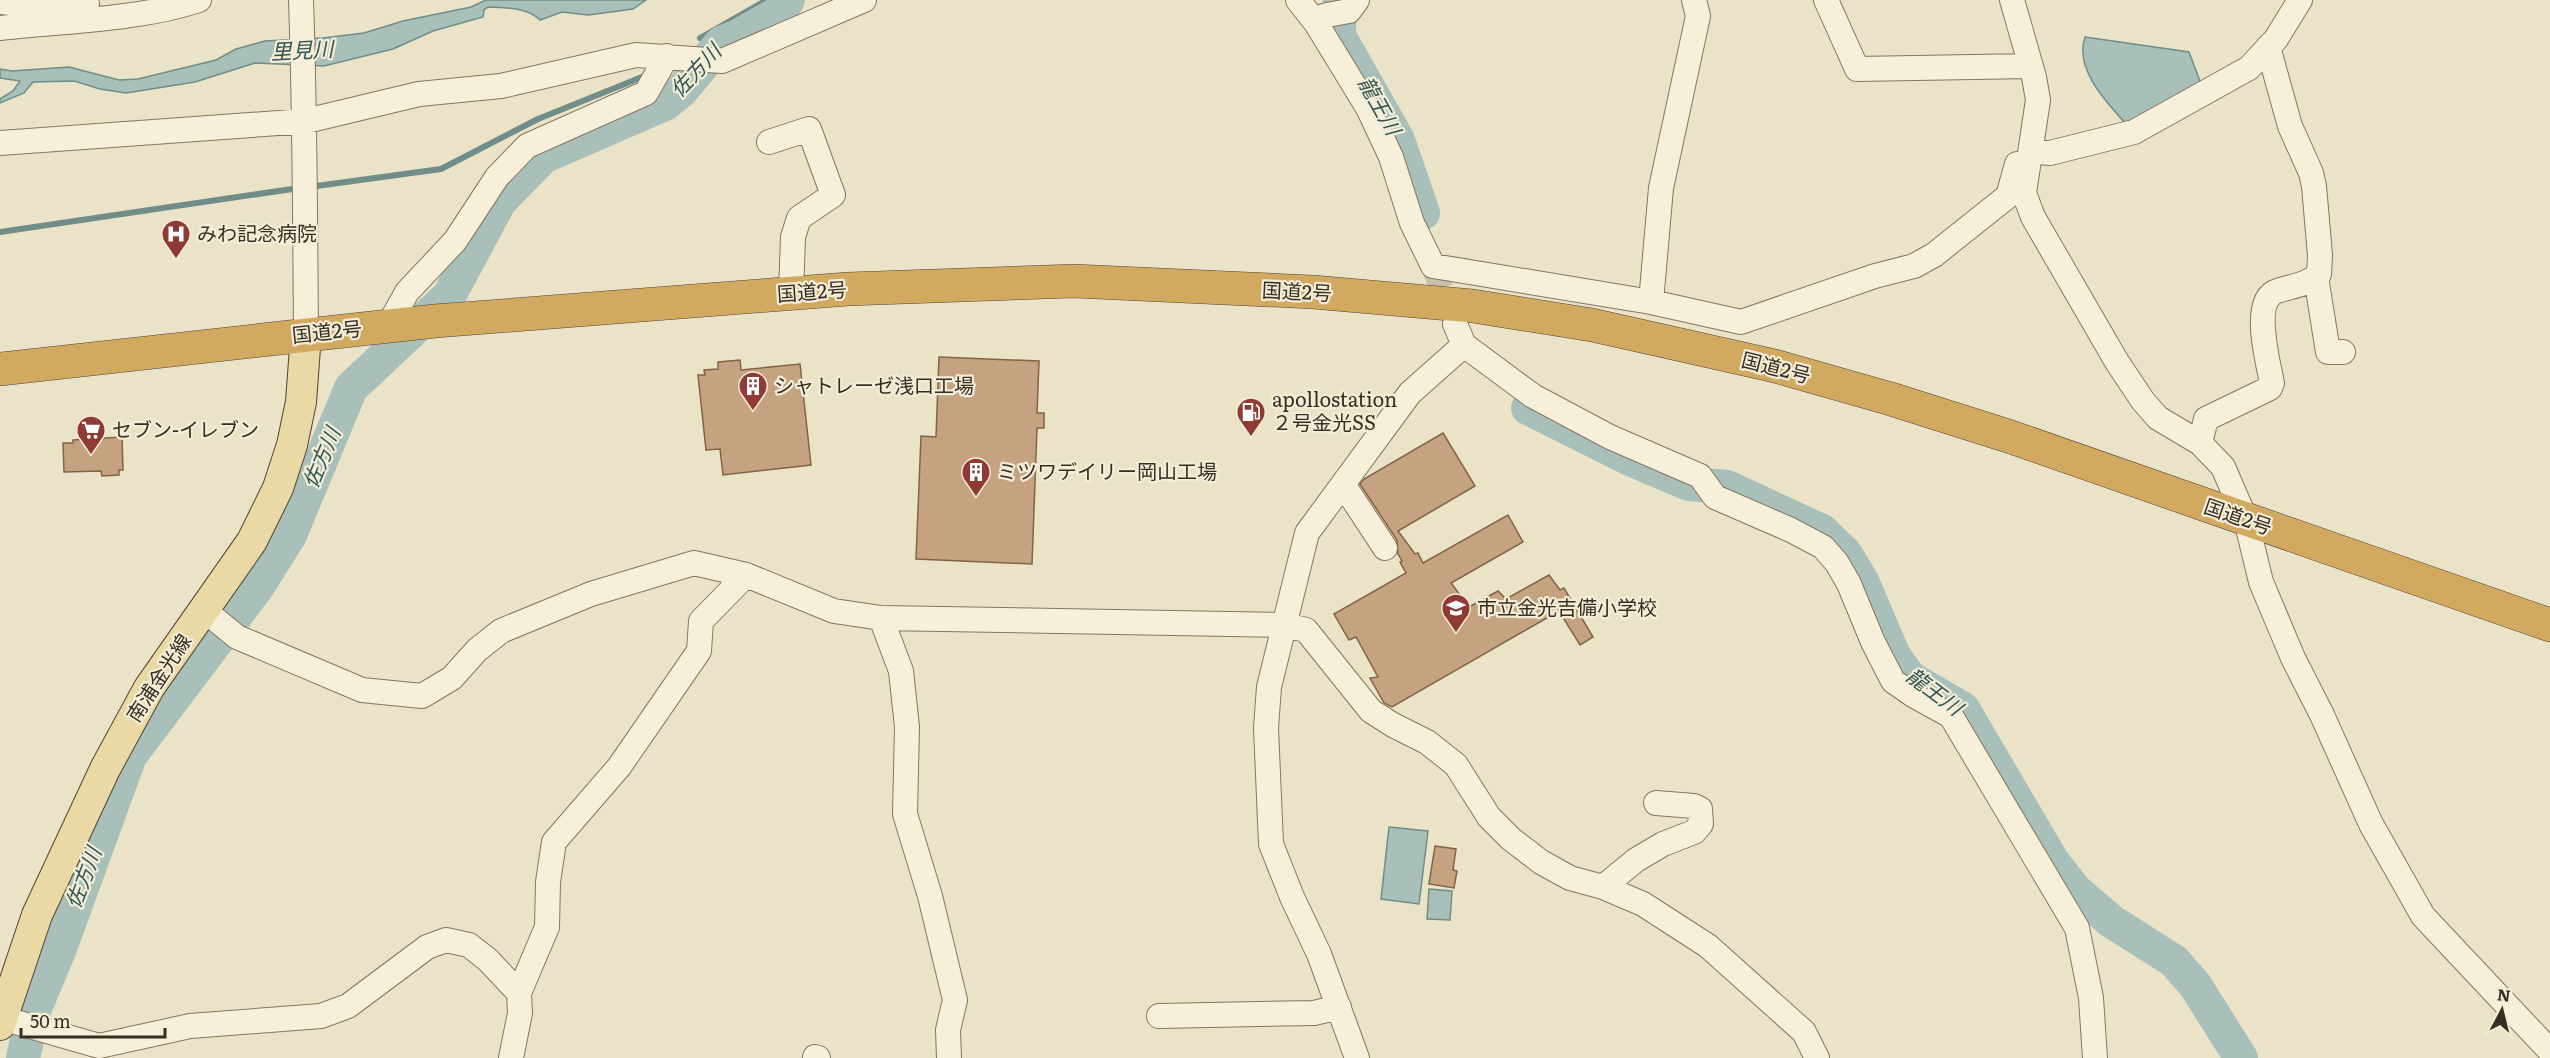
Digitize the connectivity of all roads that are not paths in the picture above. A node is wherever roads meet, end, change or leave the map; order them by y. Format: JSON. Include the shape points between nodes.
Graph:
{"nodes":[{"id":1,"x":199,"y":0,"type":"edge"},
{"id":2,"x":301,"y":0,"type":"edge"},
{"id":3,"x":864,"y":0,"type":"edge"},
{"id":4,"x":1298,"y":0,"type":"edge"},
{"id":5,"x":1694,"y":0,"type":"edge"},
{"id":6,"x":1826,"y":0,"type":"edge"},
{"id":7,"x":2012,"y":0,"type":"edge"},
{"id":8,"x":2300,"y":0,"type":"edge"},
{"id":9,"x":0,"y":2,"type":"edge"},
{"id":10,"x":1336,"y":12,"type":"edge"},
{"id":11,"x":145,"y":13,"type":"junction"},
{"id":12,"x":0,"y":28,"type":"edge"},
{"id":13,"x":2268,"y":47,"type":"junction"},
{"id":14,"x":677,"y":57,"type":"junction"},
{"id":15,"x":2031,"y":66,"type":"junction"},
{"id":16,"x":2038,"y":100,"type":"junction"},
{"id":17,"x":306,"y":121,"type":"junction"},
{"id":18,"x":769,"y":142,"type":"dead end"},
{"id":19,"x":0,"y":143,"type":"edge"},
{"id":20,"x":2031,"y":151,"type":"junction"},
{"id":21,"x":2316,"y":277,"type":"junction"},
{"id":22,"x":791,"y":293,"type":"junction"},
{"id":23,"x":1651,"y":302,"type":"junction"},
{"id":24,"x":394,"y":325,"type":"junction"},
{"id":25,"x":306,"y":334,"type":"junction"},
{"id":26,"x":2343,"y":352,"type":"dead end"},
{"id":27,"x":0,"y":369,"type":"edge"},
{"id":28,"x":2200,"y":443,"type":"junction"},
{"id":29,"x":1343,"y":484,"type":"junction"},
{"id":30,"x":2246,"y":520,"type":"junction"},
{"id":31,"x":1385,"y":548,"type":"dead end"},
{"id":32,"x":747,"y":575,"type":"junction"},
{"id":33,"x":880,"y":618,"type":"junction"},
{"id":34,"x":221,"y":623,"type":"junction"},
{"id":35,"x":1286,"y":625,"type":"junction"},
{"id":36,"x":2550,"y":625,"type":"edge"},
{"id":37,"x":1656,"y":803,"type":"dead end"},
{"id":38,"x":1603,"y":886,"type":"junction"},
{"id":39,"x":519,"y":993,"type":"junction"},
{"id":40,"x":1339,"y":1007,"type":"junction"},
{"id":41,"x":1159,"y":1016,"type":"dead end"},
{"id":42,"x":6,"y":1022,"type":"edge"},
{"id":43,"x":2550,"y":1051,"type":"edge"},
{"id":44,"x":511,"y":1058,"type":"edge"},
{"id":45,"x":949,"y":1058,"type":"edge"},
{"id":46,"x":1357,"y":1058,"type":"edge"},
{"id":47,"x":1817,"y":1058,"type":"edge"},
{"id":48,"x":2095,"y":1058,"type":"edge"}],
"edges":[{"from":1,"to":11,"type":"street"},
{"from":2,"to":17,"type":"street"},
{"from":3,"to":14,"type":"street","via":[[722,61]]},
{"from":4,"to":10,"type":"street"},
{"from":5,"to":23,"type":"street","via":[[1698,16],[1661,188]]},
{"from":6,"to":15,"type":"street","via":[[1857,69]]},
{"from":7,"to":15,"type":"street"},
{"from":8,"to":13,"type":"street"},
{"from":9,"to":11,"type":"street","via":[[40,6],[130,1]]},
{"from":10,"to":23,"type":"street","via":[[1368,108],[1391,158],[1412,223],[1433,266]]},
{"from":11,"to":12,"type":"street"},
{"from":13,"to":20,"type":"street","via":[[2249,68],[2134,132],[2050,153]]},
{"from":13,"to":21,"type":"street","via":[[2293,134],[2311,173],[2320,255]]},
{"from":14,"to":17,"type":"street","via":[[636,55],[501,86],[419,94]]},
{"from":14,"to":24,"type":"street","via":[[646,93],[527,146],[497,177],[455,242],[407,292]]},
{"from":15,"to":16,"type":"street"},
{"from":16,"to":20,"type":"street"},
{"from":16,"to":23,"type":"street","via":[[2027,120],[2008,196],[1934,255],[1914,266],[1741,322]]},
{"from":17,"to":19,"type":"street"},
{"from":17,"to":25,"type":"street"},
{"from":18,"to":22,"type":"street","via":[[809,129],[833,195],[799,218],[793,237]]},
{"from":20,"to":28,"type":"street","via":[[2024,194],[2033,217],[2143,401],[2158,418]]},
{"from":21,"to":26,"type":"street","via":[[2328,352]]},
{"from":21,"to":28,"type":"street","via":[[2274,292],[2266,299],[2263,325],[2270,388],[2206,419]]},
{"from":22,"to":24,"type":"highway","name":"国道2号"},
{"from":22,"to":30,"type":"highway","name":"国道2号","via":[[1074,281],[1313,292],[1473,306],[1570,321],[1774,366],[1892,399]]},
{"from":24,"to":25,"type":"highway","name":"国道2号"},
{"from":25,"to":27,"type":"highway","name":"国道2号"},
{"from":25,"to":34,"type":"main road","name":"南浦金光線","via":[[301,402],[292,445]]},
{"from":28,"to":30,"type":"street","via":[[2223,467]]},
{"from":29,"to":31,"type":"street"},
{"from":29,"to":35,"type":"street","via":[[1307,533]]},
{"from":29,"to":48,"type":"street","via":[[1459,334],[1543,401],[1610,437],[1700,476],[1715,497],[1823,547],[1849,584],[1872,642],[1893,681],[1951,716],[2077,928],[2091,998]]},
{"from":30,"to":36,"type":"highway","name":"国道2号"},
{"from":30,"to":43,"type":"street","via":[[2261,582],[2293,658],[2371,824],[2423,916]]},
{"from":32,"to":33,"type":"street","via":[[834,611]]},
{"from":32,"to":34,"type":"street","via":[[694,563],[591,594],[501,631],[452,678],[422,696],[362,690]]},
{"from":32,"to":39,"type":"street","via":[[701,621],[699,651],[619,767],[554,842],[548,882],[548,927]]},
{"from":33,"to":35,"type":"street"},
{"from":33,"to":45,"type":"street","via":[[901,671],[907,726],[904,814],[930,896],[955,1000],[948,1030]]},
{"from":34,"to":42,"type":"main road","name":"南浦金光線","via":[[149,688],[105,769],[37,915]]},
{"from":35,"to":38,"type":"street","via":[[1306,630],[1371,711],[1450,759],[1489,817],[1511,839],[1570,878]]},
{"from":35,"to":40,"type":"street","via":[[1269,687],[1266,728],[1271,844]]},
{"from":37,"to":38,"type":"street","via":[[1694,806],[1700,809],[1701,824],[1694,832],[1636,860]]},
{"from":38,"to":47,"type":"street","via":[[1643,904],[1708,946],[1804,1032]]},
{"from":39,"to":42,"type":"street","via":[[469,945],[446,940],[427,947],[348,1006],[321,1016],[190,1026],[99,1046]]},
{"from":39,"to":44,"type":"street","via":[[520,1013]]},
{"from":40,"to":41,"type":"street","via":[[1314,1013]]},
{"from":40,"to":46,"type":"street"}]}
